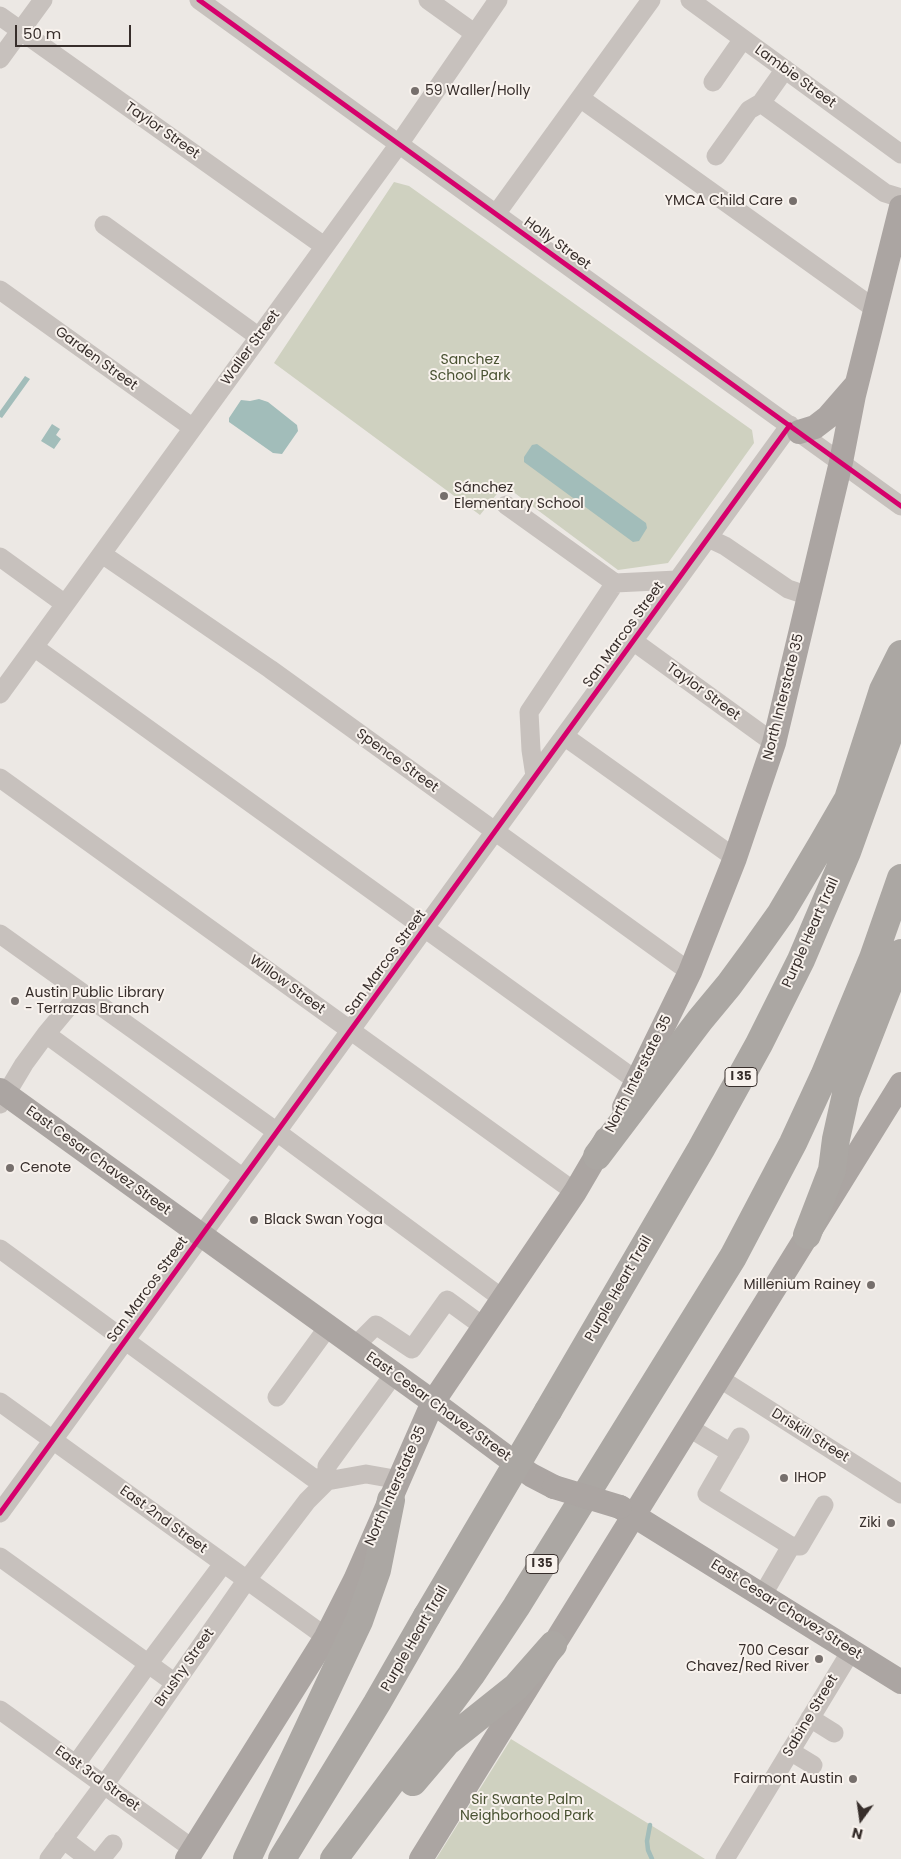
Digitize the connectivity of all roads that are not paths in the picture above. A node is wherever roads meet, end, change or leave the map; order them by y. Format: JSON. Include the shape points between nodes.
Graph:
{"nodes":[{"id":1,"x":43,"y":0,"type":"edge"},
{"id":2,"x":199,"y":0,"type":"edge"},
{"id":3,"x":428,"y":0,"type":"edge"},
{"id":4,"x":498,"y":0,"type":"edge"},
{"id":5,"x":651,"y":0,"type":"edge"},
{"id":6,"x":690,"y":0,"type":"edge"},
{"id":7,"x":0,"y":16,"type":"edge"},
{"id":8,"x":20,"y":31,"type":"junction"},
{"id":9,"x":474,"y":33,"type":"junction"},
{"id":10,"x":743,"y":39,"type":"junction"},
{"id":11,"x":0,"y":59,"type":"edge"},
{"id":12,"x":785,"y":69,"type":"junction"},
{"id":13,"x":713,"y":82,"type":"dead end"},
{"id":14,"x":580,"y":98,"type":"junction"},
{"id":15,"x":761,"y":103,"type":"junction"},
{"id":16,"x":399,"y":144,"type":"junction"},
{"id":17,"x":901,"y":154,"type":"edge"},
{"id":18,"x":716,"y":156,"type":"dead end"},
{"id":19,"x":901,"y":198,"type":"edge"},
{"id":20,"x":901,"y":207,"type":"edge"},
{"id":21,"x":496,"y":214,"type":"junction"},
{"id":22,"x":104,"y":225,"type":"dead end"},
{"id":23,"x":897,"y":235,"type":"edge"},
{"id":24,"x":324,"y":246,"type":"junction"},
{"id":25,"x":0,"y":290,"type":"edge"},
{"id":26,"x":875,"y":309,"type":"junction"},
{"id":27,"x":259,"y":337,"type":"junction"},
{"id":28,"x":856,"y":385,"type":"junction"},
{"id":29,"x":193,"y":428,"type":"junction"},
{"id":30,"x":794,"y":429,"type":"junction"},
{"id":31,"x":841,"y":462,"type":"junction"},
{"id":32,"x":506,"y":505,"type":"dead end"},
{"id":33,"x":901,"y":506,"type":"edge"},
{"id":34,"x":708,"y":538,"type":"junction"},
{"id":35,"x":102,"y":554,"type":"junction"},
{"id":36,"x":0,"y":557,"type":"edge"},
{"id":37,"x":677,"y":580,"type":"junction"},
{"id":38,"x":615,"y":583,"type":"junction"},
{"id":39,"x":809,"y":596,"type":"junction"},
{"id":40,"x":65,"y":604,"type":"junction"},
{"id":41,"x":633,"y":642,"type":"junction"},
{"id":42,"x":34,"y":647,"type":"junction"},
{"id":43,"x":901,"y":654,"type":"edge"},
{"id":44,"x":901,"y":693,"type":"edge"},
{"id":45,"x":0,"y":694,"type":"edge"},
{"id":46,"x":564,"y":736,"type":"junction"},
{"id":47,"x":774,"y":743,"type":"junction"},
{"id":48,"x":535,"y":776,"type":"junction"},
{"id":49,"x":0,"y":778,"type":"edge"},
{"id":50,"x":495,"y":831,"type":"junction"},
{"id":51,"x":735,"y":858,"type":"junction"},
{"id":52,"x":901,"y":878,"type":"edge"},
{"id":53,"x":425,"y":928,"type":"junction"},
{"id":54,"x":0,"y":934,"type":"edge"},
{"id":55,"x":901,"y":954,"type":"edge"},
{"id":56,"x":690,"y":972,"type":"junction"},
{"id":57,"x":81,"y":992,"type":"junction"},
{"id":58,"x":350,"y":1030,"type":"junction"},
{"id":59,"x":46,"y":1034,"type":"junction"},
{"id":60,"x":637,"y":1081,"type":"junction"},
{"id":61,"x":901,"y":1084,"type":"edge"},
{"id":62,"x":2,"y":1096,"type":"edge"},
{"id":63,"x":277,"y":1132,"type":"junction"},
{"id":64,"x":597,"y":1156,"type":"junction"},
{"id":65,"x":243,"y":1178,"type":"junction"},
{"id":66,"x":575,"y":1192,"type":"junction"},
{"id":67,"x":202,"y":1235,"type":"junction"},
{"id":68,"x":807,"y":1236,"type":"junction"},
{"id":69,"x":0,"y":1248,"type":"edge"},
{"id":70,"x":503,"y":1299,"type":"junction"},
{"id":71,"x":328,"y":1327,"type":"junction"},
{"id":72,"x":484,"y":1327,"type":"junction"},
{"id":73,"x":125,"y":1340,"type":"junction"},
{"id":74,"x":355,"y":1346,"type":"junction"},
{"id":75,"x":394,"y":1374,"type":"junction"},
{"id":76,"x":719,"y":1378,"type":"junction"},
{"id":77,"x":277,"y":1397,"type":"dead end"},
{"id":78,"x":0,"y":1402,"type":"edge"},
{"id":79,"x":433,"y":1402,"type":"junction"},
{"id":80,"x":688,"y":1427,"type":"junction"},
{"id":81,"x":740,"y":1437,"type":"dead end"},
{"id":82,"x":53,"y":1440,"type":"junction"},
{"id":83,"x":731,"y":1453,"type":"junction"},
{"id":84,"x":327,"y":1481,"type":"junction"},
{"id":85,"x":396,"y":1490,"type":"junction"},
{"id":86,"x":901,"y":1494,"type":"edge"},
{"id":87,"x":824,"y":1505,"type":"dead end"},
{"id":88,"x":627,"y":1511,"type":"junction"},
{"id":89,"x":0,"y":1513,"type":"edge"},
{"id":90,"x":791,"y":1546,"type":"junction"},
{"id":91,"x":0,"y":1556,"type":"edge"},
{"id":92,"x":223,"y":1564,"type":"junction"},
{"id":93,"x":246,"y":1581,"type":"junction"},
{"id":94,"x":762,"y":1596,"type":"junction"},
{"id":95,"x":326,"y":1637,"type":"junction"},
{"id":96,"x":553,"y":1645,"type":"junction"},
{"id":97,"x":851,"y":1651,"type":"junction"},
{"id":98,"x":148,"y":1664,"type":"junction"},
{"id":99,"x":901,"y":1682,"type":"edge"},
{"id":100,"x":175,"y":1683,"type":"junction"},
{"id":101,"x":0,"y":1710,"type":"edge"},
{"id":102,"x":810,"y":1718,"type":"junction"},
{"id":103,"x":834,"y":1734,"type":"dead end"},
{"id":104,"x":790,"y":1751,"type":"junction"},
{"id":105,"x":76,"y":1764,"type":"junction"},
{"id":106,"x":813,"y":1765,"type":"dead end"},
{"id":107,"x":104,"y":1784,"type":"junction"},
{"id":108,"x":63,"y":1839,"type":"junction"},
{"id":109,"x":113,"y":1844,"type":"dead end"},
{"id":110,"x":190,"y":1854,"type":"edge"},
{"id":111,"x":49,"y":1859,"type":"edge"},
{"id":112,"x":89,"y":1859,"type":"edge"},
{"id":113,"x":101,"y":1859,"type":"edge"},
{"id":114,"x":248,"y":1859,"type":"edge"},
{"id":115,"x":282,"y":1859,"type":"edge"},
{"id":116,"x":334,"y":1859,"type":"edge"},
{"id":117,"x":420,"y":1859,"type":"edge"},
{"id":118,"x":725,"y":1859,"type":"edge"}],
"edges":[{"from":1,"to":8,"type":"street"},
{"from":2,"to":16,"type":"street","name":"Holly Street"},
{"from":3,"to":9,"type":"street"},
{"from":4,"to":9,"type":"street","name":"Waller Street"},
{"from":5,"to":14,"type":"street"},
{"from":6,"to":10,"type":"street","name":"Lambie Street"},
{"from":7,"to":8,"type":"street","name":"Taylor Street"},
{"from":8,"to":11,"type":"street"},
{"from":8,"to":24,"type":"street","name":"Taylor Street"},
{"from":9,"to":16,"type":"street","name":"Waller Street"},
{"from":10,"to":12,"type":"street","name":"Lambie Street"},
{"from":10,"to":13,"type":"street"},
{"from":12,"to":15,"type":"street"},
{"from":12,"to":17,"type":"street","name":"Lambie Street"},
{"from":14,"to":21,"type":"street"},
{"from":14,"to":26,"type":"street"},
{"from":15,"to":18,"type":"street","via":[[748,110]]},
{"from":15,"to":19,"type":"street","via":[[885,193]]},
{"from":16,"to":21,"type":"street","name":"Holly Street"},
{"from":16,"to":24,"type":"street","name":"Waller Street"},
{"from":20,"to":23,"type":"main road","name":"North Interstate 35"},
{"from":21,"to":30,"type":"street","name":"Holly Street"},
{"from":22,"to":27,"type":"street"},
{"from":23,"to":26,"type":"main road","name":"North Interstate 35"},
{"from":24,"to":27,"type":"street","name":"Waller Street"},
{"from":25,"to":29,"type":"street","name":"Garden Street"},
{"from":26,"to":28,"type":"main road","name":"North Interstate 35"},
{"from":27,"to":29,"type":"street","name":"Waller Street"},
{"from":28,"to":30,"type":"main road","via":[[815,427]]},
{"from":28,"to":31,"type":"main road","name":"North Interstate 35"},
{"from":29,"to":35,"type":"street","name":"Waller Street"},
{"from":30,"to":31,"type":"street","name":"Holly Street"},
{"from":30,"to":34,"type":"street","name":"San Marcos Street"},
{"from":31,"to":33,"type":"street","name":"Holly Street"},
{"from":31,"to":39,"type":"main road","name":"North Interstate 35"},
{"from":32,"to":38,"type":"street"},
{"from":34,"to":37,"type":"street","name":"San Marcos Street"},
{"from":34,"to":39,"type":"street","via":[[788,589]]},
{"from":35,"to":40,"type":"street","name":"Waller Street"},
{"from":35,"to":50,"type":"street","name":"Spence Street","via":[[270,669]]},
{"from":36,"to":40,"type":"street"},
{"from":37,"to":38,"type":"street"},
{"from":37,"to":41,"type":"street","name":"San Marcos Street"},
{"from":38,"to":48,"type":"street","via":[[529,712]]},
{"from":39,"to":47,"type":"main road","name":"North Interstate 35"},
{"from":40,"to":42,"type":"street","name":"Waller Street"},
{"from":41,"to":46,"type":"street","name":"San Marcos Street"},
{"from":41,"to":47,"type":"street","name":"Taylor Street"},
{"from":42,"to":45,"type":"street","name":"Waller Street"},
{"from":42,"to":53,"type":"street"},
{"from":43,"to":64,"type":"highway","via":[[883,690],[848,799],[781,913]]},
{"from":44,"to":115,"type":"highway","name":"Purple Heart Trail","number":"I 35","bridge":true,"via":[[847,852],[801,960],[759,1044],[378,1703]]},
{"from":46,"to":48,"type":"street","name":"San Marcos Street"},
{"from":46,"to":51,"type":"street"},
{"from":47,"to":51,"type":"main road","name":"North Interstate 35"},
{"from":48,"to":50,"type":"street","name":"San Marcos Street"},
{"from":49,"to":58,"type":"street","name":"Willow Street"},
{"from":50,"to":53,"type":"street","name":"San Marcos Street"},
{"from":50,"to":56,"type":"street","name":"Spence Street"},
{"from":51,"to":56,"type":"main road","name":"North Interstate 35"},
{"from":52,"to":116,"type":"highway","number":"I 35","via":[[874,958],[824,1076],[733,1257],[506,1622]]},
{"from":53,"to":58,"type":"street","name":"San Marcos Street"},
{"from":53,"to":60,"type":"street"},
{"from":54,"to":57,"type":"street"},
{"from":55,"to":68,"type":"highway","via":[[846,1094],[832,1170]]},
{"from":56,"to":60,"type":"main road","name":"North Interstate 35"},
{"from":57,"to":59,"type":"street"},
{"from":57,"to":63,"type":"street"},
{"from":58,"to":63,"type":"street","name":"San Marcos Street"},
{"from":58,"to":66,"type":"street","name":"Willow Street"},
{"from":59,"to":62,"type":"street"},
{"from":59,"to":65,"type":"street"},
{"from":60,"to":64,"type":"main road","name":"North Interstate 35"},
{"from":61,"to":68,"type":"main road"},
{"from":62,"to":67,"type":"main road","name":"East Cesar Chavez Street"},
{"from":63,"to":65,"type":"street","name":"San Marcos Street"},
{"from":63,"to":70,"type":"street"},
{"from":64,"to":66,"type":"main road","name":"North Interstate 35"},
{"from":65,"to":67,"type":"street","name":"San Marcos Street"},
{"from":66,"to":70,"type":"main road","name":"North Interstate 35"},
{"from":67,"to":71,"type":"main road","name":"East Cesar Chavez Street"},
{"from":67,"to":73,"type":"street","name":"San Marcos Street"},
{"from":68,"to":76,"type":"main road"},
{"from":69,"to":73,"type":"street"},
{"from":70,"to":72,"type":"main road","name":"North Interstate 35"},
{"from":71,"to":74,"type":"main road","name":"East Cesar Chavez Street"},
{"from":71,"to":77,"type":"street"},
{"from":72,"to":74,"type":"street","via":[[447,1300],[412,1349],[376,1325]]},
{"from":72,"to":79,"type":"main road","name":"North Interstate 35"},
{"from":73,"to":82,"type":"street","name":"San Marcos Street"},
{"from":73,"to":84,"type":"street","via":[[312,1478]]},
{"from":74,"to":75,"type":"main road","name":"East Cesar Chavez Street"},
{"from":75,"to":79,"type":"main road","name":"East Cesar Chavez Street"},
{"from":75,"to":84,"type":"street","via":[[327,1466]]},
{"from":76,"to":80,"type":"main road"},
{"from":76,"to":86,"type":"street","name":"Driskill Street"},
{"from":78,"to":82,"type":"street","name":"East 2nd Street"},
{"from":79,"to":85,"type":"main road","name":"North Interstate 35"},
{"from":79,"to":88,"type":"main road","name":"East Cesar Chavez Street","bridge":true,"via":[[531,1475],[554,1487]]},
{"from":80,"to":83,"type":"street"},
{"from":80,"to":88,"type":"main road"},
{"from":81,"to":83,"type":"street"},
{"from":82,"to":89,"type":"street","name":"San Marcos Street"},
{"from":82,"to":92,"type":"street","name":"East 2nd Street"},
{"from":83,"to":90,"type":"street","via":[[707,1494]]},
{"from":84,"to":85,"type":"street","via":[[366,1474]]},
{"from":84,"to":93,"type":"street","name":"Brushy Street","via":[[307,1501]]},
{"from":85,"to":95,"type":"main road","name":"North Interstate 35"},
{"from":85,"to":114,"type":"highway","via":[[377,1570],[362,1614]]},
{"from":87,"to":90,"type":"street","via":[[800,1546]]},
{"from":88,"to":94,"type":"main road","name":"East Cesar Chavez Street"},
{"from":88,"to":96,"type":"main road"},
{"from":90,"to":94,"type":"street"},
{"from":91,"to":98,"type":"street"},
{"from":92,"to":93,"type":"street","name":"East 2nd Street"},
{"from":92,"to":98,"type":"street"},
{"from":93,"to":95,"type":"street","name":"East 2nd Street"},
{"from":93,"to":100,"type":"street","name":"Brushy Street"},
{"from":94,"to":97,"type":"main road","name":"East Cesar Chavez Street"},
{"from":95,"to":110,"type":"main road","name":"North Interstate 35"},
{"from":96,"to":116,"type":"highway","via":[[516,1687],[447,1742],[413,1782]]},
{"from":96,"to":117,"type":"main road"},
{"from":97,"to":99,"type":"main road","name":"East Cesar Chavez Street"},
{"from":97,"to":102,"type":"street","name":"Sabine Street"},
{"from":98,"to":100,"type":"street"},
{"from":98,"to":105,"type":"street"},
{"from":100,"to":107,"type":"street","name":"Brushy Street"},
{"from":101,"to":105,"type":"street","name":"East 3rd Street"},
{"from":102,"to":103,"type":"street"},
{"from":102,"to":104,"type":"street","name":"Sabine Street"},
{"from":104,"to":106,"type":"street"},
{"from":104,"to":118,"type":"street","name":"Sabine Street"},
{"from":105,"to":107,"type":"street","name":"East 3rd Street"},
{"from":107,"to":108,"type":"street","name":"Brushy Street"},
{"from":107,"to":110,"type":"street","name":"East 3rd Street"},
{"from":108,"to":111,"type":"street","name":"Brushy Street"},
{"from":108,"to":112,"type":"street"},
{"from":109,"to":113,"type":"street"}]}
